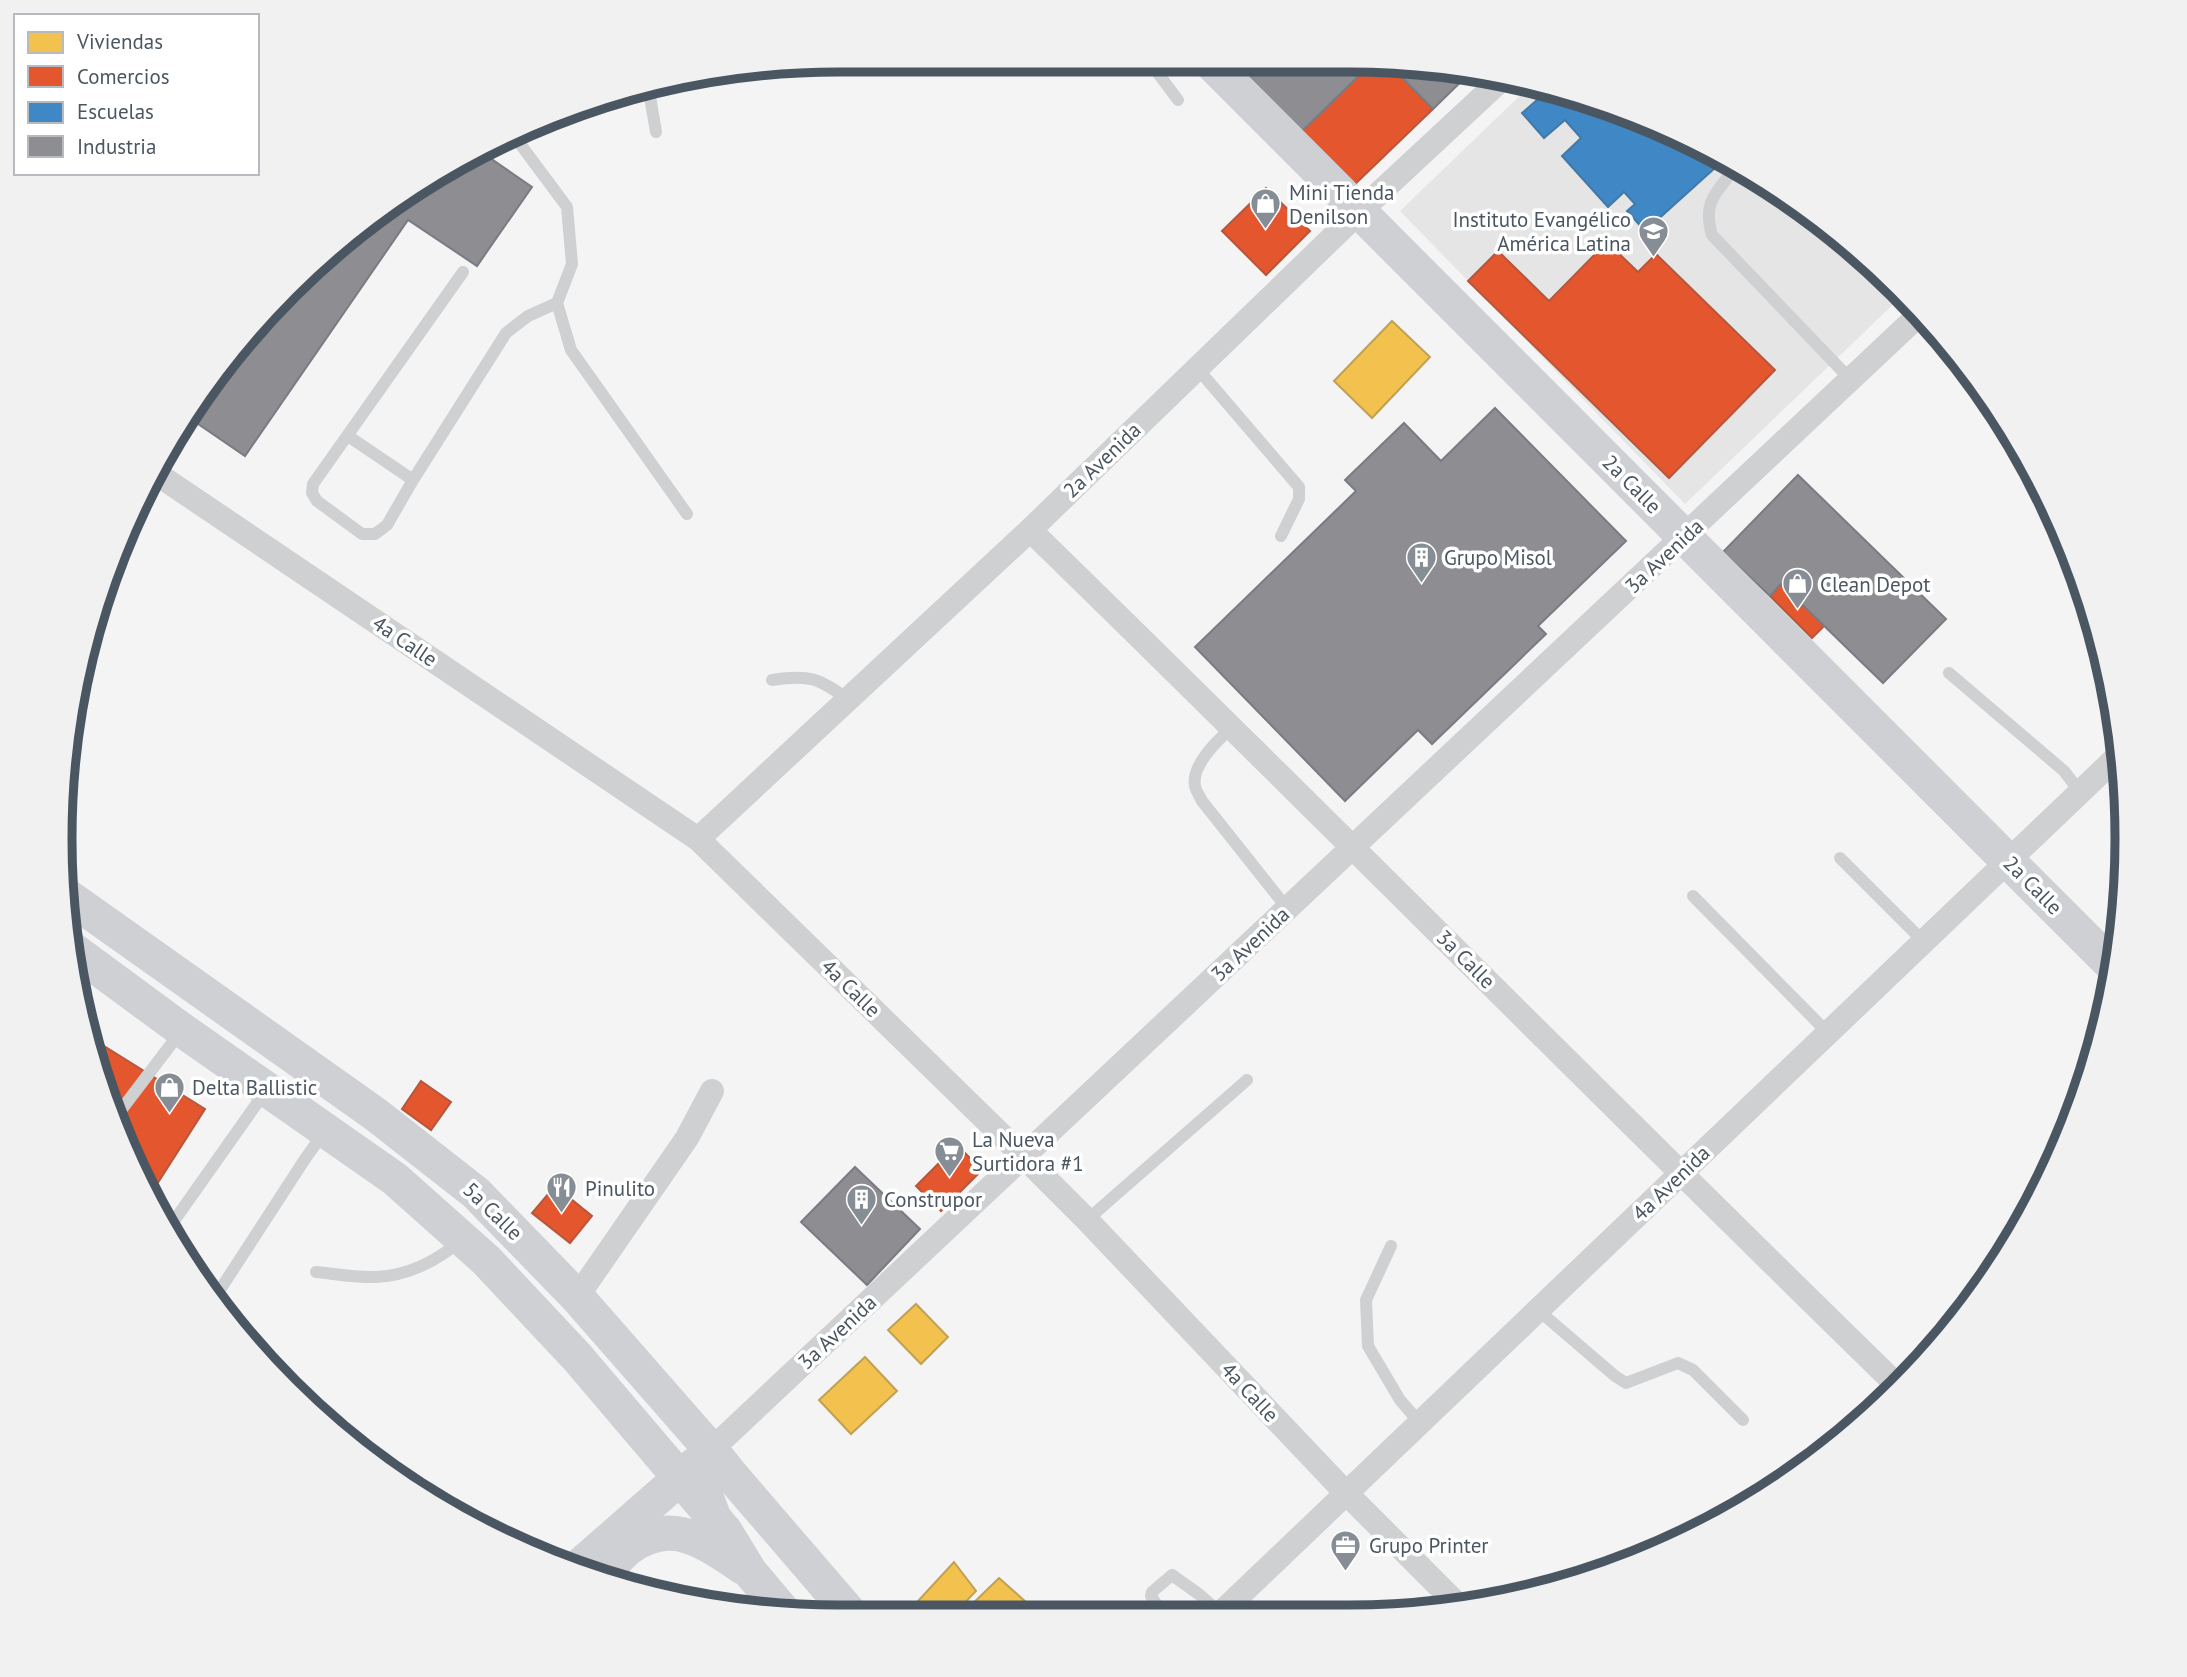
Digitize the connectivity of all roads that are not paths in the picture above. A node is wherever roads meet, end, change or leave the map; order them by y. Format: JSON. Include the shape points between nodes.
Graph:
{"nodes":[{"id":1,"x":1157,"y":72,"type":"edge"},
{"id":2,"x":1220,"y":72,"type":"edge"},
{"id":3,"x":1495,"y":85,"type":"edge"},
{"id":4,"x":650,"y":96,"type":"edge"},
{"id":5,"x":1178,"y":100,"type":"dead end"},
{"id":6,"x":656,"y":132,"type":"dead end"},
{"id":7,"x":519,"y":142,"type":"edge"},
{"id":8,"x":1731,"y":174,"type":"edge"},
{"id":9,"x":1360,"y":211,"type":"junction"},
{"id":10,"x":463,"y":272,"type":"dead end"},
{"id":11,"x":557,"y":303,"type":"junction"},
{"id":12,"x":1914,"y":321,"type":"edge"},
{"id":13,"x":1197,"y":368,"type":"junction"},
{"id":14,"x":1851,"y":380,"type":"junction"},
{"id":15,"x":348,"y":436,"type":"junction"},
{"id":16,"x":162,"y":477,"type":"edge"},
{"id":17,"x":413,"y":480,"type":"junction"},
{"id":18,"x":687,"y":514,"type":"dead end"},
{"id":19,"x":1030,"y":530,"type":"junction"},
{"id":20,"x":1281,"y":536,"type":"dead end"},
{"id":21,"x":1684,"y":536,"type":"junction"},
{"id":22,"x":1949,"y":673,"type":"dead end"},
{"id":23,"x":772,"y":680,"type":"dead end"},
{"id":24,"x":849,"y":699,"type":"junction"},
{"id":25,"x":1232,"y":727,"type":"junction"},
{"id":26,"x":2111,"y":762,"type":"edge"},
{"id":27,"x":2080,"y":792,"type":"junction"},
{"id":28,"x":698,"y":839,"type":"junction"},
{"id":29,"x":1354,"y":846,"type":"junction"},
{"id":30,"x":1840,"y":858,"type":"dead end"},
{"id":31,"x":2008,"y":861,"type":"junction"},
{"id":32,"x":1693,"y":896,"type":"dead end"},
{"id":33,"x":74,"y":901,"type":"edge"},
{"id":34,"x":1287,"y":908,"type":"junction"},
{"id":35,"x":1924,"y":942,"type":"junction"},
{"id":36,"x":81,"y":957,"type":"edge"},
{"id":37,"x":2106,"y":959,"type":"edge"},
{"id":38,"x":182,"y":1030,"type":"junction"},
{"id":39,"x":1828,"y":1033,"type":"junction"},
{"id":40,"x":1247,"y":1080,"type":"dead end"},
{"id":41,"x":267,"y":1089,"type":"junction"},
{"id":42,"x":712,"y":1091,"type":"dead end"},
{"id":43,"x":121,"y":1110,"type":"edge"},
{"id":44,"x":325,"y":1131,"type":"junction"},
{"id":45,"x":1024,"y":1157,"type":"junction"},
{"id":46,"x":1680,"y":1174,"type":"junction"},
{"id":47,"x":1087,"y":1220,"type":"junction"},
{"id":48,"x":174,"y":1221,"type":"edge"},
{"id":49,"x":516,"y":1232,"type":"junction"},
{"id":50,"x":1391,"y":1246,"type":"dead end"},
{"id":51,"x":474,"y":1250,"type":"junction"},
{"id":52,"x":316,"y":1272,"type":"dead end"},
{"id":53,"x":220,"y":1290,"type":"edge"},
{"id":54,"x":577,"y":1297,"type":"junction"},
{"id":55,"x":1538,"y":1310,"type":"junction"},
{"id":56,"x":1892,"y":1380,"type":"edge"},
{"id":57,"x":1742,"y":1420,"type":"dead end"},
{"id":58,"x":1420,"y":1423,"type":"junction"},
{"id":59,"x":711,"y":1450,"type":"junction"},
{"id":60,"x":679,"y":1479,"type":"junction"},
{"id":61,"x":1346,"y":1493,"type":"junction"},
{"id":62,"x":725,"y":1531,"type":"junction"},
{"id":63,"x":584,"y":1562,"type":"edge"},
{"id":64,"x":606,"y":1569,"type":"edge"},
{"id":65,"x":750,"y":1572,"type":"junction"},
{"id":66,"x":1452,"y":1599,"type":"edge"},
{"id":67,"x":776,"y":1603,"type":"edge"},
{"id":68,"x":843,"y":1605,"type":"edge"},
{"id":69,"x":1157,"y":1605,"type":"edge"},
{"id":70,"x":1212,"y":1605,"type":"edge"},
{"id":71,"x":1226,"y":1605,"type":"edge"}],
"edges":[{"from":1,"to":5,"type":"lane"},
{"from":2,"to":9,"type":"main road","name":"2a Calle"},
{"from":3,"to":9,"type":"street","name":"2a Avenida"},
{"from":4,"to":6,"type":"lane"},
{"from":7,"to":11,"type":"lane","via":[[567,207],[572,264]]},
{"from":8,"to":14,"type":"lane","via":[[1709,204],[1712,234]]},
{"from":9,"to":13,"type":"street","name":"2a Avenida"},
{"from":9,"to":21,"type":"main road","name":"2a Calle"},
{"from":10,"to":15,"type":"lane"},
{"from":11,"to":17,"type":"lane","via":[[506,333]]},
{"from":11,"to":18,"type":"lane","via":[[571,350]]},
{"from":12,"to":14,"type":"street","name":"3a Avenida"},
{"from":13,"to":19,"type":"street","name":"2a Avenida"},
{"from":13,"to":20,"type":"lane","via":[[1299,487],[1299,499]]},
{"from":14,"to":21,"type":"street","name":"3a Avenida"},
{"from":15,"to":17,"type":"lane"},
{"from":15,"to":17,"type":"lane","via":[[313,484],[312,493],[317,502],[362,534],[375,534],[387,525]]},
{"from":16,"to":28,"type":"street","name":"4a Calle"},
{"from":19,"to":24,"type":"street","name":"2a Avenida"},
{"from":19,"to":25,"type":"street","name":"3a Calle"},
{"from":21,"to":29,"type":"street","name":"3a Avenida"},
{"from":21,"to":31,"type":"main road","name":"2a Calle"},
{"from":22,"to":27,"type":"lane","via":[[2064,771]]},
{"from":23,"to":24,"type":"lane","via":[[813,678]]},
{"from":24,"to":28,"type":"street","name":"2a Avenida"},
{"from":25,"to":29,"type":"street","name":"3a Calle"},
{"from":25,"to":34,"type":"lane","via":[[1210,748],[1195,772],[1195,786]]},
{"from":26,"to":27,"type":"street","name":"4a Avenida"},
{"from":27,"to":31,"type":"street","name":"4a Avenida"},
{"from":28,"to":45,"type":"street","name":"4a Calle"},
{"from":29,"to":34,"type":"street","name":"3a Avenida"},
{"from":29,"to":46,"type":"street","name":"3a Calle"},
{"from":30,"to":35,"type":"lane"},
{"from":31,"to":35,"type":"street","name":"4a Avenida"},
{"from":31,"to":37,"type":"main road","name":"2a Calle"},
{"from":32,"to":39,"type":"lane"},
{"from":33,"to":49,"type":"main road","name":"5a Calle","via":[[375,1114],[476,1192]]},
{"from":34,"to":45,"type":"street","name":"3a Avenida"},
{"from":35,"to":39,"type":"street","name":"4a Avenida"},
{"from":36,"to":38,"type":"main road","name":"5a Calle"},
{"from":38,"to":41,"type":"main road","name":"5a Calle"},
{"from":38,"to":43,"type":"lane"},
{"from":39,"to":46,"type":"street","name":"4a Avenida"},
{"from":40,"to":47,"type":"lane"},
{"from":41,"to":44,"type":"main road","name":"5a Calle"},
{"from":41,"to":48,"type":"lane"},
{"from":42,"to":54,"type":"street","via":[[687,1138]]},
{"from":44,"to":51,"type":"main road","name":"5a Calle","via":[[395,1180]]},
{"from":44,"to":53,"type":"lane"},
{"from":45,"to":47,"type":"street","name":"4a Calle"},
{"from":45,"to":59,"type":"street","name":"3a Avenida"},
{"from":46,"to":55,"type":"street","name":"4a Avenida"},
{"from":46,"to":56,"type":"street","name":"3a Calle"},
{"from":47,"to":61,"type":"street","name":"4a Calle"},
{"from":49,"to":51,"type":"main road"},
{"from":49,"to":54,"type":"main road","name":"5a Calle"},
{"from":50,"to":58,"type":"lane","via":[[1366,1300],[1368,1346],[1400,1400]]},
{"from":51,"to":52,"type":"lane","via":[[376,1278]]},
{"from":51,"to":60,"type":"main road","name":"5a Calle","via":[[577,1357]]},
{"from":54,"to":59,"type":"main road","name":"5a Calle"},
{"from":55,"to":57,"type":"lane","via":[[1626,1382],[1678,1363],[1693,1370]]},
{"from":55,"to":58,"type":"street","name":"4a Avenida"},
{"from":58,"to":61,"type":"street","name":"4a Avenida"},
{"from":59,"to":60,"type":"main road","name":"3a Avenida"},
{"from":59,"to":62,"type":"street","via":[[703,1473]]},
{"from":59,"to":68,"type":"main road","name":"5a Calle"},
{"from":60,"to":62,"type":"main road","name":"5a Calle"},
{"from":60,"to":63,"type":"main road","name":"3a Avenida"},
{"from":61,"to":66,"type":"street","name":"4a Calle"},
{"from":61,"to":71,"type":"street","name":"4a Avenida"},
{"from":62,"to":65,"type":"main road","name":"5a Calle"},
{"from":64,"to":65,"type":"main road","via":[[630,1547],[660,1532],[682,1533]]},
{"from":65,"to":67,"type":"main road","name":"5a Calle"},
{"from":69,"to":70,"type":"lane","via":[[1152,1592],[1172,1575]]}]}
